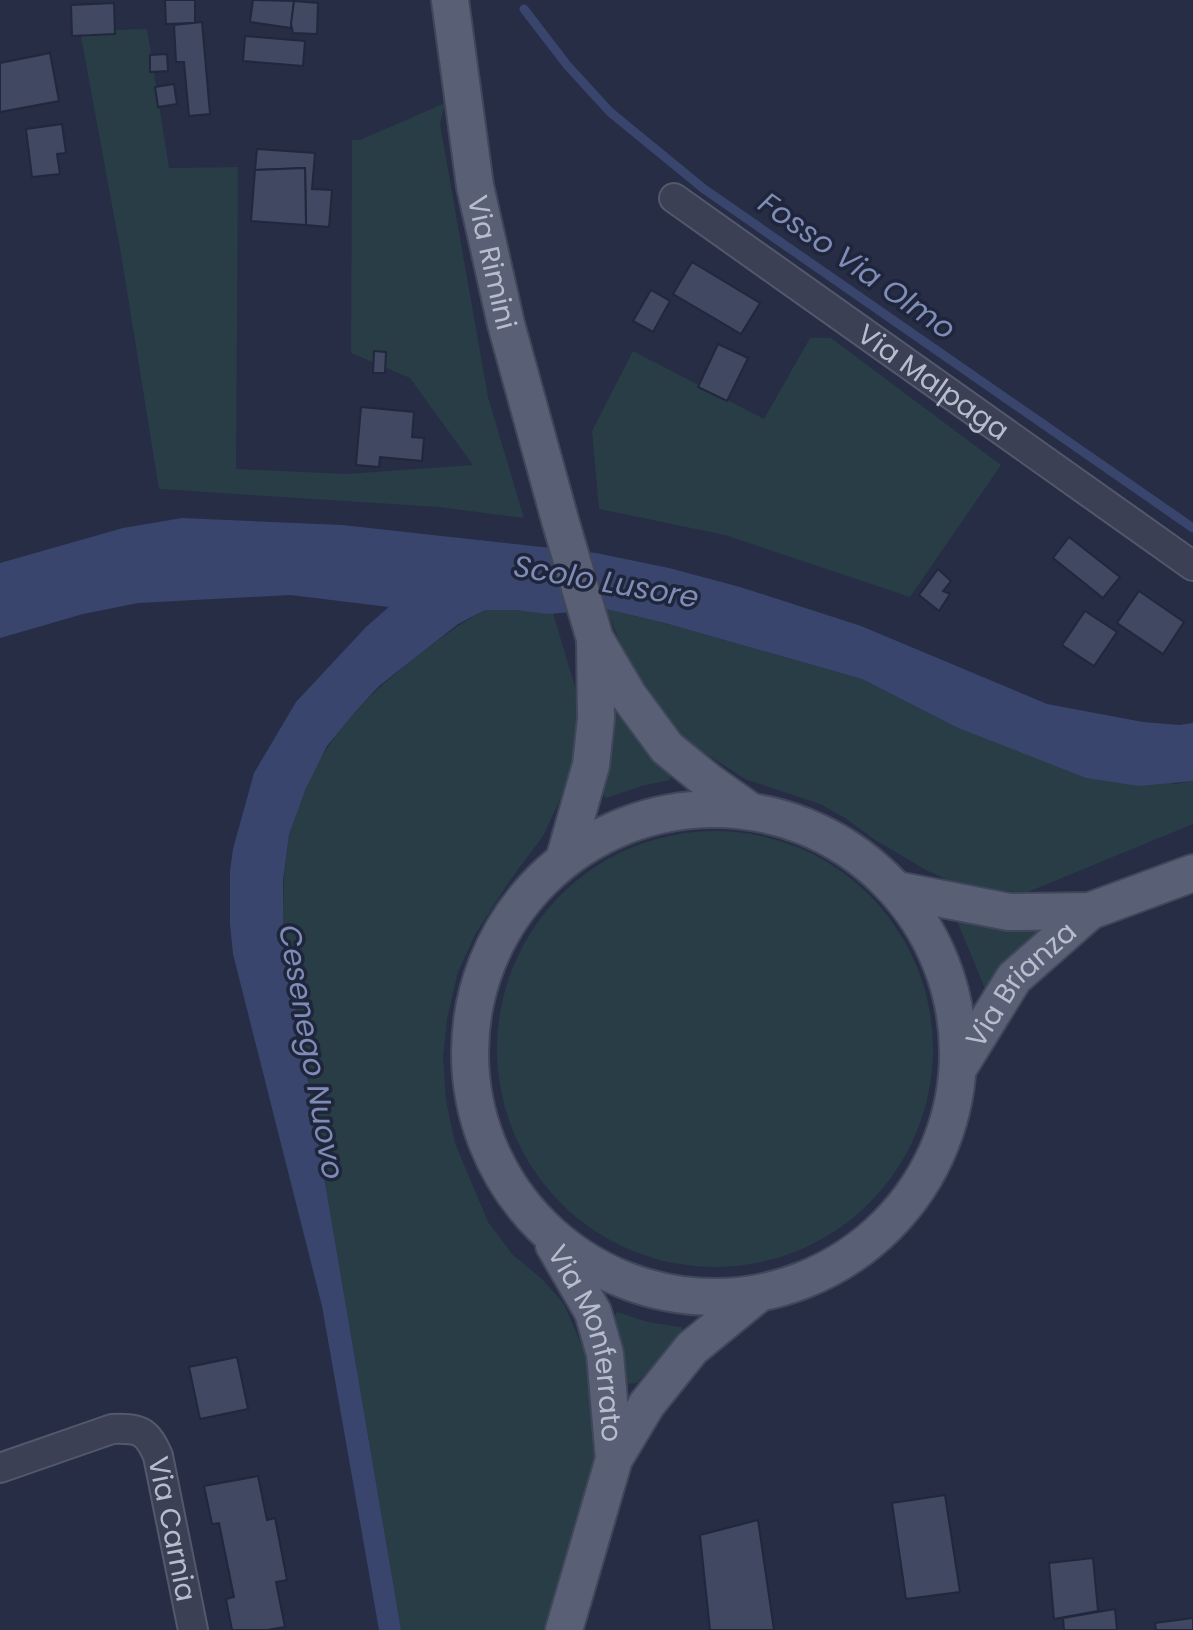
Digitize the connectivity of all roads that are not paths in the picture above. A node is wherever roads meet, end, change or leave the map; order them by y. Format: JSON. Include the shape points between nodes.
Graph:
{"nodes":[{"id":1,"x":450,"y":0,"type":"edge"},
{"id":2,"x":674,"y":198,"type":"dead end"},
{"id":3,"x":1193,"y":566,"type":"edge"},
{"id":4,"x":591,"y":625,"type":"junction"},
{"id":5,"x":750,"y":811,"type":"junction"},
{"id":6,"x":564,"y":860,"type":"junction"},
{"id":7,"x":1193,"y":873,"type":"edge"},
{"id":8,"x":897,"y":890,"type":"junction"},
{"id":9,"x":1090,"y":911,"type":"junction"},
{"id":10,"x":959,"y":1067,"type":"junction"},
{"id":11,"x":548,"y":1234,"type":"junction"},
{"id":12,"x":758,"y":1294,"type":"junction"},
{"id":13,"x":614,"y":1459,"type":"junction"},
{"id":14,"x":0,"y":1468,"type":"edge"},
{"id":15,"x":193,"y":1630,"type":"edge"},
{"id":16,"x":564,"y":1630,"type":"edge"}],
"edges":[{"from":1,"to":4,"type":"main road","name":"Via Rimini","via":[[475,186],[506,324]]},
{"from":2,"to":3,"type":"street","name":"Via Malpaga"},
{"from":4,"to":5,"type":"main road","via":[[628,695],[667,748]]},
{"from":4,"to":6,"type":"main road","via":[[596,719],[591,765]]},
{"from":5,"to":6,"type":"main road","via":[[684,810],[656,816],[625,825]]},
{"from":5,"to":8,"type":"main road","via":[[826,835]]},
{"from":6,"to":11,"type":"main road","via":[[525,897],[493,948],[472,1009],[469,1070],[477,1119],[495,1163]]},
{"from":7,"to":9,"type":"main road","name":"Via Brianza"},
{"from":8,"to":9,"type":"main road","name":"Via Brianza","via":[[1009,912]]},
{"from":8,"to":10,"type":"main road","via":[[923,924],[950,985]]},
{"from":9,"to":10,"type":"main road","name":"Via Brianza","via":[[1014,978]]},
{"from":10,"to":12,"type":"main road","via":[[952,1113],[935,1160],[884,1230],[848,1259],[804,1281]]},
{"from":11,"to":12,"type":"main road","via":[[593,1266],[657,1291],[705,1298]]},
{"from":11,"to":13,"type":"main road","name":"Via Monferrato","via":[[593,1312],[605,1354]]},
{"from":12,"to":13,"type":"main road","name":"Via Monferrato","via":[[692,1348],[647,1404]]},
{"from":13,"to":16,"type":"main road","name":"Via Monferrato"},
{"from":14,"to":15,"type":"street","name":"Via Carnia","via":[[112,1429],[142,1431],[158,1456]]}]}
